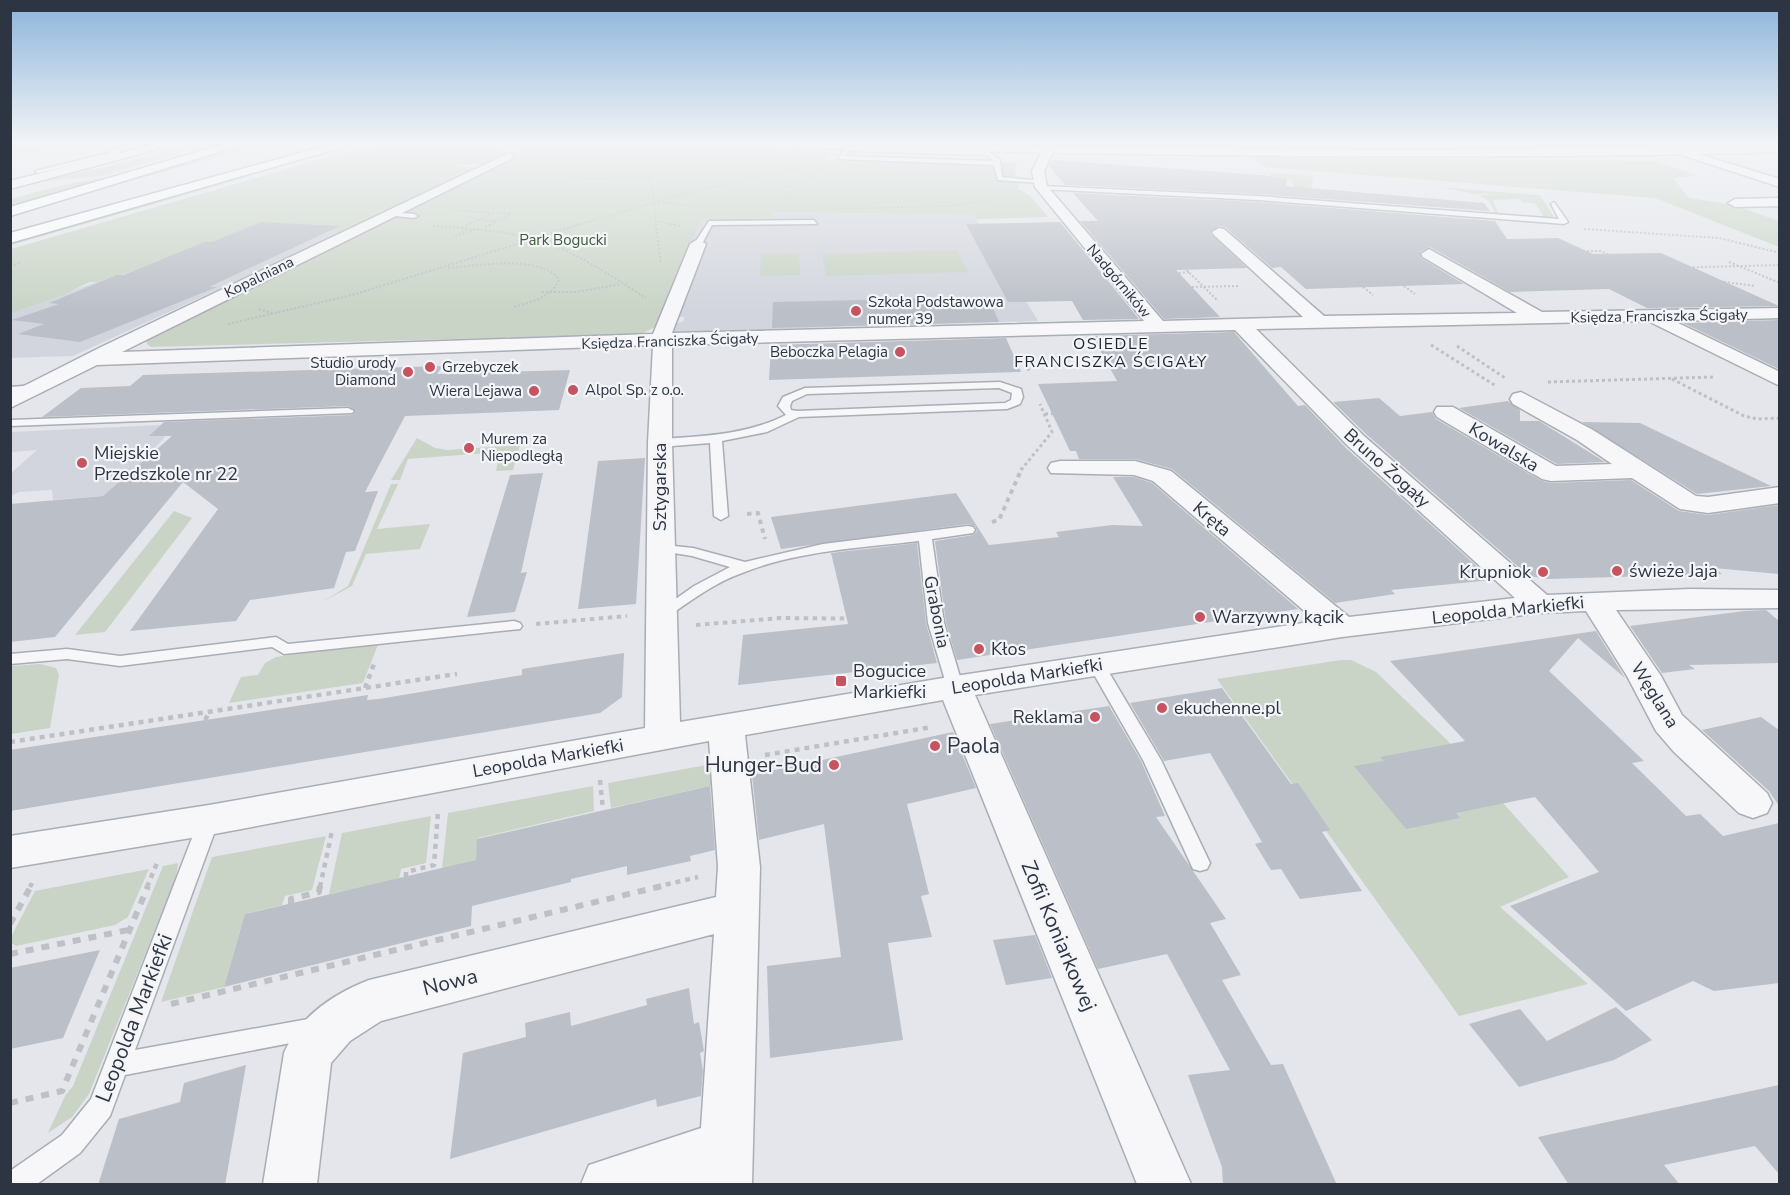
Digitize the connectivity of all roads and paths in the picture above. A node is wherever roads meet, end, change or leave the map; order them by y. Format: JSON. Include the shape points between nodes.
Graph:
{"nodes":[{"id":1,"x":54,"y":199,"type":"edge"},
{"id":2,"x":80,"y":199,"type":"edge"},
{"id":3,"x":125,"y":199,"type":"edge"},
{"id":4,"x":151,"y":199,"type":"edge"},
{"id":5,"x":420,"y":199,"type":"edge"},
{"id":6,"x":656,"y":199,"type":"edge"},
{"id":7,"x":668,"y":199,"type":"edge"},
{"id":8,"x":992,"y":199,"type":"dead end"},
{"id":9,"x":1052,"y":199,"type":"edge"},
{"id":10,"x":1265,"y":199,"type":"edge"},
{"id":11,"x":657,"y":202,"type":"junction"},
{"id":12,"x":1779,"y":202,"type":"edge"},
{"id":13,"x":1735,"y":203,"type":"dead end"},
{"id":14,"x":1554,"y":204,"type":"dead end"},
{"id":15,"x":821,"y":209,"type":"dead end"},
{"id":16,"x":10,"y":212,"type":"edge"},
{"id":17,"x":492,"y":213,"type":"junction"},
{"id":18,"x":388,"y":214,"type":"junction"},
{"id":19,"x":412,"y":215,"type":"joint"},
{"id":20,"x":10,"y":218,"type":"edge"},
{"id":21,"x":478,"y":220,"type":"junction"},
{"id":22,"x":496,"y":221,"type":"junction"},
{"id":23,"x":814,"y":222,"type":"dead end"},
{"id":24,"x":1106,"y":225,"type":"dead end"},
{"id":25,"x":1141,"y":225,"type":"junction"},
{"id":26,"x":467,"y":228,"type":"junction"},
{"id":27,"x":1213,"y":228,"type":"joint"},
{"id":28,"x":1580,"y":228,"type":"dead end"},
{"id":29,"x":477,"y":229,"type":"junction"},
{"id":30,"x":485,"y":230,"type":"junction"},
{"id":31,"x":10,"y":232,"type":"edge"},
{"id":32,"x":10,"y":238,"type":"edge"},
{"id":33,"x":1145,"y":238,"type":"dead end"},
{"id":34,"x":1154,"y":238,"type":"junction"},
{"id":35,"x":1271,"y":238,"type":"junction"},
{"id":36,"x":535,"y":239,"type":"junction"},
{"id":37,"x":1260,"y":239,"type":"dead end"},
{"id":38,"x":698,"y":244,"type":"joint"},
{"id":39,"x":1564,"y":248,"type":"dead end"},
{"id":40,"x":1156,"y":249,"type":"dead end"},
{"id":41,"x":1165,"y":249,"type":"junction"},
{"id":42,"x":1527,"y":249,"type":"dead end"},
{"id":43,"x":1493,"y":250,"type":"dead end"},
{"id":44,"x":1572,"y":251,"type":"junction"},
{"id":45,"x":1533,"y":252,"type":"junction"},
{"id":46,"x":1422,"y":253,"type":"junction"},
{"id":47,"x":1499,"y":253,"type":"junction"},
{"id":48,"x":1779,"y":253,"type":"edge"},
{"id":49,"x":1167,"y":261,"type":"dead end"},
{"id":50,"x":1177,"y":261,"type":"junction"},
{"id":51,"x":1492,"y":261,"type":"dead end"},
{"id":52,"x":1767,"y":261,"type":"dead end"},
{"id":53,"x":1729,"y":262,"type":"dead end"},
{"id":54,"x":1694,"y":263,"type":"dead end"},
{"id":55,"x":1654,"y":264,"type":"dead end"},
{"id":56,"x":1779,"y":265,"type":"edge"},
{"id":57,"x":1739,"y":266,"type":"junction"},
{"id":58,"x":444,"y":267,"type":"junction"},
{"id":59,"x":1704,"y":267,"type":"junction"},
{"id":60,"x":662,"y":268,"type":"dead end"},
{"id":61,"x":1665,"y":268,"type":"junction"},
{"id":62,"x":1179,"y":273,"type":"dead end"},
{"id":63,"x":1189,"y":273,"type":"junction"},
{"id":64,"x":1654,"y":273,"type":"junction"},
{"id":65,"x":405,"y":279,"type":"junction"},
{"id":66,"x":414,"y":281,"type":"dead end"},
{"id":67,"x":1779,"y":283,"type":"edge"},
{"id":68,"x":621,"y":284,"type":"junction"},
{"id":69,"x":1404,"y":286,"type":"dead end"},
{"id":70,"x":1364,"y":287,"type":"dead end"},
{"id":71,"x":1764,"y":288,"type":"dead end"},
{"id":72,"x":1692,"y":290,"type":"dead end"},
{"id":73,"x":542,"y":292,"type":"dead end"},
{"id":74,"x":549,"y":293,"type":"junction"},
{"id":75,"x":1426,"y":293,"type":"dead end"},
{"id":76,"x":1405,"y":294,"type":"dead end"},
{"id":77,"x":1415,"y":294,"type":"junction"},
{"id":78,"x":1363,"y":295,"type":"dead end"},
{"id":79,"x":650,"y":300,"type":"dead end"},
{"id":80,"x":1219,"y":303,"type":"dead end"},
{"id":81,"x":513,"y":307,"type":"dead end"},
{"id":82,"x":259,"y":309,"type":"dead end"},
{"id":83,"x":273,"y":314,"type":"junction"},
{"id":84,"x":1779,"y":314,"type":"edge"},
{"id":85,"x":1650,"y":316,"type":"junction"},
{"id":86,"x":1539,"y":318,"type":"junction"},
{"id":87,"x":1319,"y":322,"type":"junction"},
{"id":88,"x":1240,"y":324,"type":"junction"},
{"id":89,"x":223,"y":325,"type":"dead end"},
{"id":90,"x":1158,"y":326,"type":"junction"},
{"id":91,"x":663,"y":341,"type":"junction"},
{"id":92,"x":1430,"y":344,"type":"dead end"},
{"id":93,"x":1456,"y":345,"type":"dead end"},
{"id":94,"x":1023,"y":348,"type":"dead end"},
{"id":95,"x":93,"y":359,"type":"junction"},
{"id":96,"x":451,"y":370,"type":"dead end"},
{"id":97,"x":1774,"y":377,"type":"edge"},
{"id":98,"x":1671,"y":378,"type":"junction"},
{"id":99,"x":1032,"y":381,"type":"dead end"},
{"id":100,"x":1546,"y":382,"type":"dead end"},
{"id":101,"x":35,"y":388,"type":"junction"},
{"id":102,"x":1515,"y":389,"type":"junction"},
{"id":103,"x":10,"y":390,"type":"edge"},
{"id":104,"x":426,"y":390,"type":"dead end"},
{"id":105,"x":1316,"y":400,"type":"junction"},
{"id":106,"x":1039,"y":401,"type":"dead end"},
{"id":107,"x":10,"y":402,"type":"edge"},
{"id":108,"x":348,"y":411,"type":"dead end"},
{"id":109,"x":1445,"y":412,"type":"dead end"},
{"id":110,"x":797,"y":414,"type":"junction"},
{"id":111,"x":1045,"y":414,"type":"junction"},
{"id":112,"x":1779,"y":418,"type":"edge"},
{"id":113,"x":10,"y":423,"type":"edge"},
{"id":114,"x":716,"y":438,"type":"junction"},
{"id":115,"x":660,"y":443,"type":"junction"},
{"id":116,"x":1060,"y":468,"type":"dead end"},
{"id":117,"x":1637,"y":470,"type":"junction"},
{"id":118,"x":1779,"y":495,"type":"edge"},
{"id":119,"x":721,"y":516,"type":"dead end"},
{"id":120,"x":968,"y":530,"type":"joint"},
{"id":121,"x":925,"y":537,"type":"junction"},
{"id":122,"x":660,"y":547,"type":"junction"},
{"id":123,"x":747,"y":567,"type":"junction"},
{"id":124,"x":1777,"y":600,"type":"edge"},
{"id":125,"x":1595,"y":601,"type":"junction"},
{"id":126,"x":1540,"y":604,"type":"junction"},
{"id":127,"x":661,"y":614,"type":"junction"},
{"id":128,"x":893,"y":619,"type":"dead end"},
{"id":129,"x":692,"y":625,"type":"dead end"},
{"id":130,"x":514,"y":626,"type":"joint"},
{"id":131,"x":1342,"y":627,"type":"junction"},
{"id":132,"x":10,"y":659,"type":"edge"},
{"id":133,"x":1096,"y":664,"type":"junction"},
{"id":134,"x":457,"y":674,"type":"dead end"},
{"id":135,"x":955,"y":687,"type":"junction"},
{"id":136,"x":209,"y":712,"type":"junction"},
{"id":137,"x":205,"y":720,"type":"dead end"},
{"id":138,"x":726,"y":728,"type":"junction"},
{"id":139,"x":663,"y":737,"type":"junction"},
{"id":140,"x":10,"y":742,"type":"edge"},
{"id":141,"x":600,"y":779,"type":"dead end"},
{"id":142,"x":1753,"y":803,"type":"dead end"},
{"id":143,"x":439,"y":808,"type":"dead end"},
{"id":144,"x":603,"y":810,"type":"dead end"},
{"id":145,"x":209,"y":820,"type":"junction"},
{"id":146,"x":333,"y":828,"type":"dead end"},
{"id":147,"x":10,"y":852,"type":"edge"},
{"id":148,"x":158,"y":860,"type":"dead end"},
{"id":149,"x":1200,"y":862,"type":"dead end"},
{"id":150,"x":406,"y":877,"type":"dead end"},
{"id":151,"x":32,"y":882,"type":"dead end"},
{"id":152,"x":738,"y":888,"type":"junction"},
{"id":153,"x":291,"y":904,"type":"dead end"},
{"id":154,"x":10,"y":924,"type":"edge"},
{"id":155,"x":129,"y":930,"type":"junction"},
{"id":156,"x":10,"y":954,"type":"edge"},
{"id":157,"x":136,"y":1013,"type":"junction"},
{"id":158,"x":333,"y":1025,"type":"junction"},
{"id":159,"x":117,"y":1065,"type":"junction"},
{"id":160,"x":10,"y":1103,"type":"edge"},
{"id":161,"x":724,"y":1166,"type":"edge"},
{"id":162,"x":15,"y":1185,"type":"edge"},
{"id":163,"x":290,"y":1185,"type":"edge"},
{"id":164,"x":608,"y":1185,"type":"edge"},
{"id":165,"x":1164,"y":1185,"type":"edge"}],
"edges":[{"from":1,"to":16,"type":"main road"},
{"from":2,"to":20,"type":"main road"},
{"from":3,"to":31,"type":"main road"},
{"from":4,"to":32,"type":"main road"},
{"from":5,"to":18,"type":"street","name":"Kopalniana"},
{"from":6,"to":11,"type":"path"},
{"from":7,"to":11,"type":"path"},
{"from":8,"to":15,"type":"path","via":[[952,206]]},
{"from":9,"to":90,"type":"street","name":"Nadgórników"},
{"from":10,"to":14,"type":"lane","via":[[1564,222]]},
{"from":11,"to":36,"type":"path"},
{"from":11,"to":60,"type":"path","via":[[656,250]]},
{"from":12,"to":13,"type":"street"},
{"from":17,"to":19,"type":"path","via":[[425,208]]},
{"from":17,"to":21,"type":"path"},
{"from":17,"to":22,"type":"path","via":[[511,213]]},
{"from":18,"to":19,"type":"lane"},
{"from":18,"to":95,"type":"street","name":"Kopalniana"},
{"from":21,"to":22,"type":"path"},
{"from":21,"to":26,"type":"path","via":[[462,228]]},
{"from":22,"to":30,"type":"path"},
{"from":23,"to":38,"type":"lane","via":[[709,224]]},
{"from":24,"to":25,"type":"path"},
{"from":25,"to":27,"type":"path"},
{"from":25,"to":34,"type":"path"},
{"from":26,"to":29,"type":"path"},
{"from":26,"to":29,"type":"path","via":[[456,236]]},
{"from":27,"to":87,"type":"street"},
{"from":28,"to":48,"type":"path","via":[[1719,238]]},
{"from":29,"to":30,"type":"path"},
{"from":30,"to":36,"type":"path"},
{"from":33,"to":34,"type":"path"},
{"from":34,"to":41,"type":"path"},
{"from":35,"to":37,"type":"path"},
{"from":35,"to":46,"type":"path","via":[[1276,242]]},
{"from":35,"to":46,"type":"path","via":[[1387,236]]},
{"from":36,"to":58,"type":"path"},
{"from":36,"to":68,"type":"path"},
{"from":38,"to":91,"type":"street","name":"Sztygarska","via":[[663,330]]},
{"from":39,"to":44,"type":"path"},
{"from":40,"to":41,"type":"path"},
{"from":41,"to":50,"type":"path"},
{"from":42,"to":45,"type":"path"},
{"from":43,"to":47,"type":"path"},
{"from":44,"to":45,"type":"path"},
{"from":44,"to":64,"type":"path","via":[[1600,250]]},
{"from":45,"to":47,"type":"path"},
{"from":46,"to":47,"type":"path"},
{"from":46,"to":86,"type":"street"},
{"from":49,"to":50,"type":"path"},
{"from":50,"to":63,"type":"path"},
{"from":51,"to":64,"type":"path"},
{"from":52,"to":56,"type":"path"},
{"from":53,"to":57,"type":"path"},
{"from":54,"to":59,"type":"path"},
{"from":55,"to":61,"type":"path"},
{"from":56,"to":57,"type":"path"},
{"from":57,"to":59,"type":"path"},
{"from":57,"to":67,"type":"path"},
{"from":58,"to":65,"type":"path"},
{"from":58,"to":74,"type":"path","via":[[530,265],[557,276],[558,284]]},
{"from":59,"to":61,"type":"path"},
{"from":61,"to":64,"type":"path"},
{"from":62,"to":63,"type":"path"},
{"from":63,"to":80,"type":"path"},
{"from":64,"to":71,"type":"path"},
{"from":64,"to":72,"type":"path"},
{"from":65,"to":66,"type":"path"},
{"from":65,"to":83,"type":"path"},
{"from":68,"to":74,"type":"path"},
{"from":68,"to":79,"type":"path"},
{"from":69,"to":77,"type":"path"},
{"from":70,"to":78,"type":"path","via":[[1374,295]]},
{"from":73,"to":74,"type":"path"},
{"from":74,"to":81,"type":"path"},
{"from":75,"to":77,"type":"path"},
{"from":76,"to":77,"type":"path"},
{"from":82,"to":83,"type":"path"},
{"from":83,"to":89,"type":"path"},
{"from":84,"to":85,"type":"street","name":"Księdza Franciszka Ścigały"},
{"from":85,"to":86,"type":"street","name":"Księdza Franciszka Ścigały"},
{"from":85,"to":97,"type":"street"},
{"from":86,"to":87,"type":"street","name":"Księdza Franciszka Ścigały"},
{"from":87,"to":88,"type":"street","name":"Księdza Franciszka Ścigały"},
{"from":88,"to":90,"type":"street","name":"Księdza Franciszka Ścigały"},
{"from":88,"to":105,"type":"street","name":"Bruno Żogały"},
{"from":90,"to":91,"type":"street","name":"Księdza Franciszka Ścigały"},
{"from":91,"to":95,"type":"street","name":"Księdza Franciszka Ścigały"},
{"from":91,"to":115,"type":"street","name":"Sztygarska"},
{"from":92,"to":102,"type":"path","via":[[1479,377]]},
{"from":93,"to":102,"type":"path"},
{"from":94,"to":99,"type":"path"},
{"from":95,"to":101,"type":"street","name":"Kopalniana"},
{"from":96,"to":104,"type":"path","via":[[438,390]]},
{"from":97,"to":98,"type":"path"},
{"from":98,"to":100,"type":"path"},
{"from":98,"to":112,"type":"path","via":[[1744,416]]},
{"from":101,"to":103,"type":"lane"},
{"from":101,"to":107,"type":"street","name":"Kopalniana"},
{"from":102,"to":117,"type":"street"},
{"from":105,"to":111,"type":"path"},
{"from":105,"to":126,"type":"street","name":"Bruno Żogały","via":[[1356,441]]},
{"from":106,"to":111,"type":"path"},
{"from":108,"to":113,"type":"lane"},
{"from":109,"to":117,"type":"street","name":"Kowalska","via":[[1551,474]]},
{"from":110,"to":110,"type":"lane","via":[[1007,406],[1018,397],[1017,392],[1000,385],[805,391],[787,399],[784,406],[787,412]]},
{"from":110,"to":114,"type":"lane","via":[[748,435]]},
{"from":111,"to":120,"type":"path","via":[[1052,432],[1025,460],[999,520]]},
{"from":114,"to":115,"type":"lane"},
{"from":114,"to":119,"type":"lane"},
{"from":115,"to":122,"type":"street","name":"Sztygarska"},
{"from":116,"to":131,"type":"street","name":"Kręta","via":[[1135,468],[1162,476]]},
{"from":117,"to":118,"type":"street","via":[[1689,503],[1708,505]]},
{"from":120,"to":121,"type":"lane"},
{"from":121,"to":123,"type":"lane","via":[[793,554]]},
{"from":121,"to":135,"type":"lane","name":"Grabonia","via":[[936,623]]},
{"from":122,"to":123,"type":"lane"},
{"from":122,"to":127,"type":"street","name":"Sztygarska"},
{"from":123,"to":127,"type":"lane","via":[[722,576]]},
{"from":124,"to":125,"type":"street","name":"Leopolda Markiefki"},
{"from":125,"to":126,"type":"street","name":"Leopolda Markiefki"},
{"from":125,"to":142,"type":"street","name":"Węglana","via":[[1644,676],[1668,722]]},
{"from":126,"to":131,"type":"street","name":"Leopolda Markiefki"},
{"from":127,"to":130,"type":"path"},
{"from":127,"to":139,"type":"street","name":"Sztygarska"},
{"from":128,"to":129,"type":"path","via":[[780,618]]},
{"from":130,"to":132,"type":"lane","via":[[284,649],[276,642],[120,661],[67,654]]},
{"from":131,"to":133,"type":"street","name":"Leopolda Markiefki"},
{"from":133,"to":135,"type":"street","name":"Leopolda Markiefki"},
{"from":133,"to":149,"type":"lane","via":[[1152,760]]},
{"from":134,"to":136,"type":"path"},
{"from":135,"to":138,"type":"street","name":"Leopolda Markiefki"},
{"from":135,"to":165,"type":"street","name":"Zofii Koniarkowej"},
{"from":136,"to":137,"type":"path"},
{"from":136,"to":140,"type":"path"},
{"from":138,"to":139,"type":"street","name":"Leopolda Markiefki"},
{"from":138,"to":152,"type":"street"},
{"from":139,"to":145,"type":"street","name":"Leopolda Markiefki"},
{"from":141,"to":144,"type":"path"},
{"from":143,"to":150,"type":"path","via":[[435,866],[406,872]]},
{"from":145,"to":147,"type":"street","name":"Leopolda Markiefki"},
{"from":145,"to":157,"type":"lane","name":"Leopolda Markiefki"},
{"from":146,"to":153,"type":"path","via":[[319,892],[291,899]]},
{"from":148,"to":155,"type":"path"},
{"from":151,"to":154,"type":"path"},
{"from":152,"to":157,"type":"path"},
{"from":152,"to":158,"type":"street","name":"Nowa","via":[[369,1002]]},
{"from":152,"to":161,"type":"street"},
{"from":155,"to":156,"type":"path"},
{"from":155,"to":160,"type":"path","via":[[62,1091]]},
{"from":157,"to":159,"type":"lane","name":"Leopolda Markiefki"},
{"from":158,"to":159,"type":"lane"},
{"from":158,"to":163,"type":"street","name":"Nowa","via":[[308,1053]]},
{"from":159,"to":162,"type":"lane","name":"Leopolda Markiefki","via":[[101,1107],[71,1144]]},
{"from":161,"to":164,"type":"street"}]}
